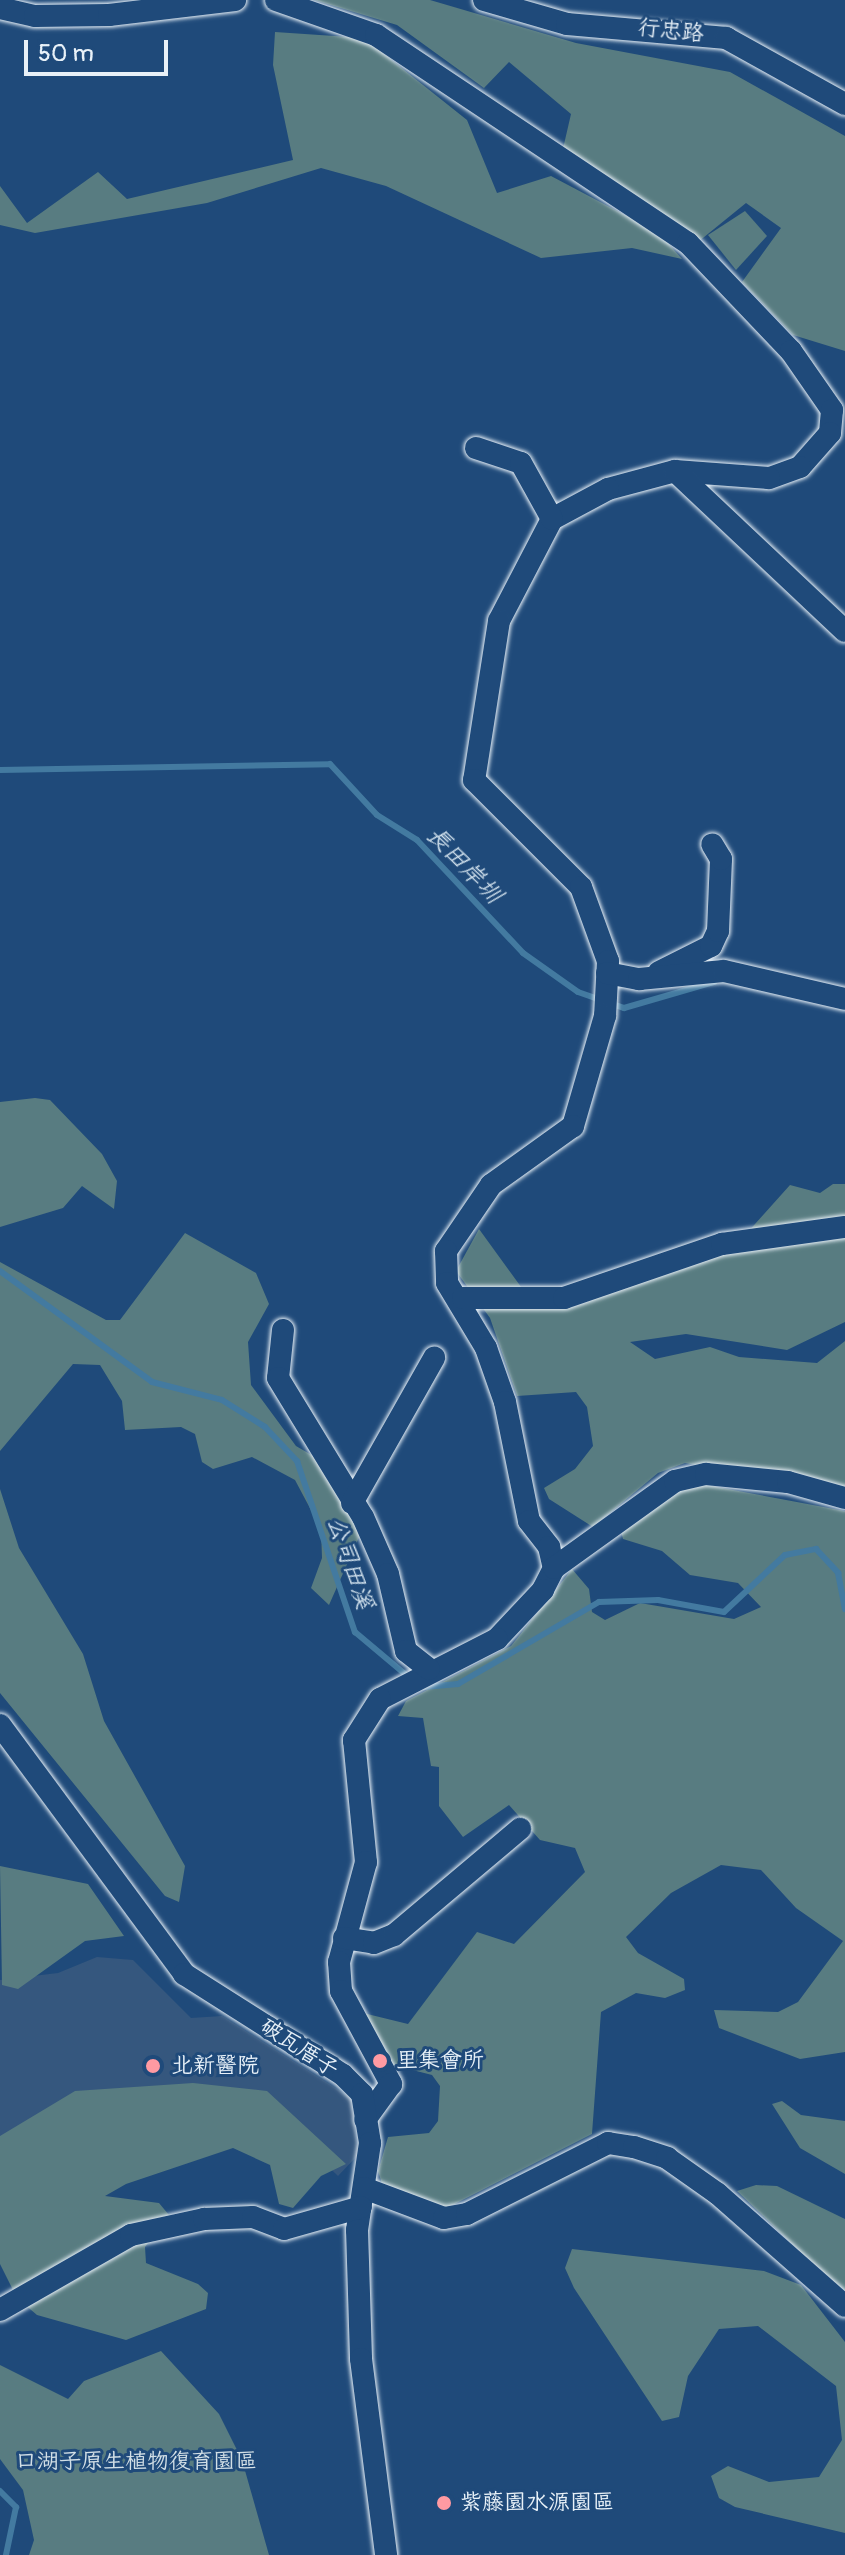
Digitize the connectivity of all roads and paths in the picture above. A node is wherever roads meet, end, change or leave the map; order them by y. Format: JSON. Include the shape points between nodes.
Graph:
{"nodes":[{"id":1,"x":235,"y":0,"type":"edge"},
{"id":2,"x":276,"y":0,"type":"edge"},
{"id":3,"x":484,"y":0,"type":"edge"},
{"id":4,"x":0,"y":8,"type":"edge"},
{"id":5,"x":845,"y":104,"type":"edge"},
{"id":6,"x":476,"y":448,"type":"dead end"},
{"id":7,"x":675,"y":471,"type":"junction"},
{"id":8,"x":552,"y":519,"type":"junction"},
{"id":9,"x":845,"y":631,"type":"edge"},
{"id":10,"x":712,"y":844,"type":"dead end"},
{"id":11,"x":607,"y":979,"type":"junction"},
{"id":12,"x":639,"y":979,"type":"junction"},
{"id":13,"x":845,"y":999,"type":"edge"},
{"id":14,"x":845,"y":1227,"type":"edge"},
{"id":15,"x":463,"y":1298,"type":"junction"},
{"id":16,"x":283,"y":1330,"type":"dead end"},
{"id":17,"x":434,"y":1358,"type":"dead end"},
{"id":18,"x":845,"y":1498,"type":"edge"},
{"id":19,"x":352,"y":1503,"type":"junction"},
{"id":20,"x":554,"y":1568,"type":"junction"},
{"id":21,"x":426,"y":1670,"type":"junction"},
{"id":22,"x":0,"y":1725,"type":"edge"},
{"id":23,"x":520,"y":1829,"type":"dead end"},
{"id":24,"x":344,"y":1938,"type":"junction"},
{"id":25,"x":365,"y":2120,"type":"junction"},
{"id":26,"x":363,"y":2198,"type":"junction"},
{"id":27,"x":845,"y":2306,"type":"edge"},
{"id":28,"x":0,"y":2310,"type":"edge"},
{"id":29,"x":386,"y":2555,"type":"edge"}],
"edges":[{"from":1,"to":4,"type":"street","via":[[109,15],[35,16]]},
{"from":2,"to":7,"type":"street","via":[[376,35],[688,243],[822,388],[832,410],[830,433],[800,467],[769,478]]},
{"from":3,"to":5,"type":"street","name":"行忠路","via":[[567,24],[726,38]]},
{"from":6,"to":8,"type":"street","via":[[521,463]]},
{"from":7,"to":8,"type":"street","via":[[608,489]]},
{"from":7,"to":9,"type":"street"},
{"from":8,"to":11,"type":"street","via":[[499,621],[474,780],[581,887],[597,918]]},
{"from":10,"to":12,"type":"street","via":[[721,859],[718,931],[711,946]]},
{"from":11,"to":12,"type":"street"},
{"from":11,"to":15,"type":"street","via":[[605,1016],[573,1126],[491,1185],[457,1227],[444,1270]]},
{"from":12,"to":13,"type":"street","via":[[724,971]]},
{"from":14,"to":15,"type":"street","via":[[722,1244],[564,1298]]},
{"from":15,"to":20,"type":"street","via":[[505,1402],[529,1521],[549,1547]]},
{"from":16,"to":19,"type":"street","via":[[278,1378]]},
{"from":17,"to":19,"type":"street"},
{"from":18,"to":20,"type":"street","via":[[788,1482],[706,1474],[675,1481]]},
{"from":19,"to":21,"type":"street","via":[[388,1574],[406,1651]]},
{"from":20,"to":21,"type":"street","via":[[543,1590],[497,1639]]},
{"from":21,"to":24,"type":"street","via":[[380,1699],[354,1740],[366,1862]]},
{"from":22,"to":25,"type":"street","name":"破瓦厝子","via":[[184,1974],[343,2075],[362,2094]]},
{"from":23,"to":24,"type":"street","via":[[394,1935],[374,1943]]},
{"from":24,"to":25,"type":"street","via":[[341,1991],[391,2084]]},
{"from":25,"to":26,"type":"street","name":"破瓦厝子"},
{"from":26,"to":27,"type":"street","via":[[444,2218],[467,2214],[608,2143],[634,2147],[667,2158],[718,2194]]},
{"from":26,"to":28,"type":"street","via":[[284,2229],[253,2217],[204,2219],[131,2235]]},
{"from":26,"to":29,"type":"street","name":"破瓦厝子","via":[[361,2359]]}]}
